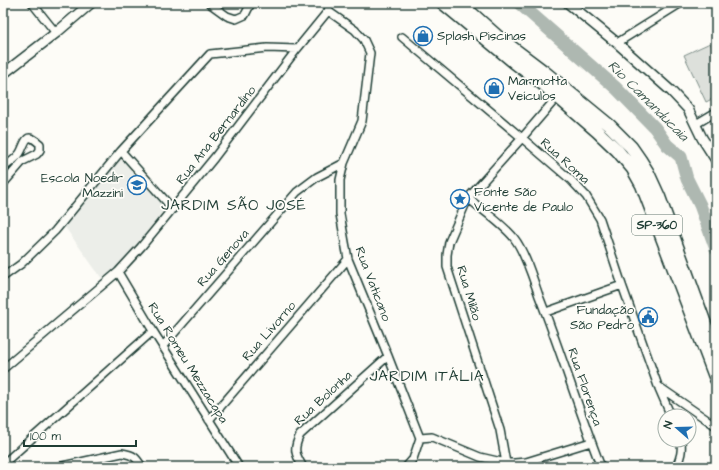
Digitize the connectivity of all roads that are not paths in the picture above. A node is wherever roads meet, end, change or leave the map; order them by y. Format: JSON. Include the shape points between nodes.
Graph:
{"nodes":[{"id":1,"x":32,"y":3,"type":"edge"},
{"id":2,"x":91,"y":3,"type":"edge"},
{"id":3,"x":210,"y":3,"type":"edge"},
{"id":4,"x":251,"y":3,"type":"edge"},
{"id":5,"x":330,"y":3,"type":"edge"},
{"id":6,"x":443,"y":3,"type":"edge"},
{"id":7,"x":460,"y":3,"type":"edge"},
{"id":8,"x":568,"y":3,"type":"edge"},
{"id":9,"x":681,"y":3,"type":"edge"},
{"id":10,"x":328,"y":11,"type":"junction"},
{"id":11,"x":56,"y":33,"type":"junction"},
{"id":12,"x":402,"y":37,"type":"dead end"},
{"id":13,"x":617,"y":43,"type":"junction"},
{"id":14,"x":297,"y":49,"type":"junction"},
{"id":15,"x":5,"y":70,"type":"edge"},
{"id":16,"x":561,"y":92,"type":"junction"},
{"id":17,"x":716,"y":112,"type":"edge"},
{"id":18,"x":696,"y":124,"type":"junction"},
{"id":19,"x":522,"y":138,"type":"junction"},
{"id":20,"x":120,"y":151,"type":"junction"},
{"id":21,"x":716,"y":160,"type":"edge"},
{"id":22,"x":344,"y":163,"type":"junction"},
{"id":23,"x":3,"y":168,"type":"edge"},
{"id":24,"x":3,"y":184,"type":"edge"},
{"id":25,"x":468,"y":198,"type":"junction"},
{"id":26,"x":173,"y":209,"type":"junction"},
{"id":27,"x":348,"y":259,"type":"junction"},
{"id":28,"x":118,"y":272,"type":"junction"},
{"id":29,"x":3,"y":277,"type":"edge"},
{"id":30,"x":622,"y":284,"type":"junction"},
{"id":31,"x":546,"y":312,"type":"junction"},
{"id":32,"x":153,"y":331,"type":"junction"},
{"id":33,"x":163,"y":346,"type":"junction"},
{"id":34,"x":716,"y":354,"type":"edge"},
{"id":35,"x":388,"y":356,"type":"junction"},
{"id":36,"x":3,"y":369,"type":"edge"},
{"id":37,"x":716,"y":380,"type":"edge"},
{"id":38,"x":658,"y":386,"type":"junction"},
{"id":39,"x":668,"y":408,"type":"edge"},
{"id":40,"x":208,"y":420,"type":"junction"},
{"id":41,"x":716,"y":426,"type":"edge"},
{"id":42,"x":420,"y":438,"type":"junction"},
{"id":43,"x":591,"y":442,"type":"junction"},
{"id":44,"x":682,"y":448,"type":"edge"},
{"id":45,"x":3,"y":464,"type":"edge"},
{"id":46,"x":505,"y":465,"type":"edge"},
{"id":47,"x":58,"y":467,"type":"edge"},
{"id":48,"x":142,"y":467,"type":"edge"},
{"id":49,"x":238,"y":467,"type":"edge"},
{"id":50,"x":303,"y":467,"type":"edge"},
{"id":51,"x":406,"y":467,"type":"edge"},
{"id":52,"x":601,"y":467,"type":"edge"},
{"id":53,"x":676,"y":467,"type":"edge"}],
"edges":[{"from":1,"to":11,"type":"street"},
{"from":2,"to":11,"type":"street"},
{"from":3,"to":4,"type":"street","via":[[227,16],[236,19],[245,15]]},
{"from":5,"to":10,"type":"street","name":"Rua Ana Bernardino"},
{"from":6,"to":16,"type":"main road","number":"SP-360","via":[[543,84]]},
{"from":7,"to":16,"type":"main road","number":"SP-360","via":[[498,37],[543,71]]},
{"from":8,"to":13,"type":"street"},
{"from":9,"to":13,"type":"street"},
{"from":10,"to":14,"type":"street","name":"Rua Ana Bernardino"},
{"from":10,"to":22,"type":"street","name":"Rua Vaticano","via":[[355,30],[364,40],[370,53],[362,121]]},
{"from":11,"to":15,"type":"street"},
{"from":12,"to":19,"type":"street","name":"Rua Roma"},
{"from":13,"to":18,"type":"street","via":[[671,91],[688,109]]},
{"from":14,"to":20,"type":"street","via":[[267,48],[210,54]]},
{"from":14,"to":26,"type":"street","name":"Rua Ana Bernardino"},
{"from":16,"to":19,"type":"street","name":"Rua Milão"},
{"from":16,"to":34,"type":"main road","number":"SP-360","via":[[610,126],[631,147],[648,173]]},
{"from":16,"to":37,"type":"main road","number":"SP-360","via":[[617,150],[639,180]]},
{"from":17,"to":18,"type":"street"},
{"from":18,"to":21,"type":"street"},
{"from":19,"to":25,"type":"street","name":"Rua Milão"},
{"from":19,"to":30,"type":"street","name":"Rua Roma","via":[[586,196],[600,219]]},
{"from":20,"to":26,"type":"street"},
{"from":20,"to":29,"type":"street","via":[[55,231]]},
{"from":22,"to":27,"type":"street","name":"Rua Vaticano","via":[[340,180],[340,214]]},
{"from":22,"to":33,"type":"street","name":"Rua Genova","via":[[317,177],[297,192]]},
{"from":23,"to":24,"type":"street","via":[[19,154],[24,142],[29,138],[40,144],[37,154],[23,161]]},
{"from":25,"to":31,"type":"street","name":"Rua Florença","via":[[514,238],[521,249]]},
{"from":25,"to":46,"type":"street","name":"Rua Milão","via":[[449,242],[448,267],[500,430]]},
{"from":26,"to":28,"type":"street","name":"Rua Ana Bernardino"},
{"from":27,"to":35,"type":"street","name":"Rua Vaticano"},
{"from":27,"to":40,"type":"street","name":"Rua Livorno"},
{"from":28,"to":32,"type":"street","name":"Rua Romeu Mezzacapa"},
{"from":28,"to":36,"type":"street","name":"Rua Ana Bernardino"},
{"from":30,"to":31,"type":"street"},
{"from":30,"to":38,"type":"street","name":"Rua Roma"},
{"from":31,"to":43,"type":"street","name":"Rua Florença"},
{"from":32,"to":33,"type":"street","name":"Rua Romeu Mezzacapa"},
{"from":32,"to":45,"type":"street"},
{"from":33,"to":40,"type":"street","name":"Rua Romeu Mezzacapa"},
{"from":35,"to":42,"type":"street","name":"Rua Vaticano"},
{"from":35,"to":50,"type":"street","name":"Rua Bolonha","via":[[300,435],[295,449]]},
{"from":38,"to":39,"type":"street","name":"Rua Roma"},
{"from":38,"to":41,"type":"street"},
{"from":40,"to":49,"type":"street","name":"Rua Romeu Mezzacapa"},
{"from":42,"to":46,"type":"street","via":[[432,437]]},
{"from":42,"to":51,"type":"street","via":[[413,459]]},
{"from":43,"to":46,"type":"street","via":[[526,462]]},
{"from":43,"to":52,"type":"street","name":"Rua Florença"},
{"from":44,"to":53,"type":"street","via":[[681,458]]},
{"from":47,"to":48,"type":"street","via":[[122,453],[135,457]]}]}
